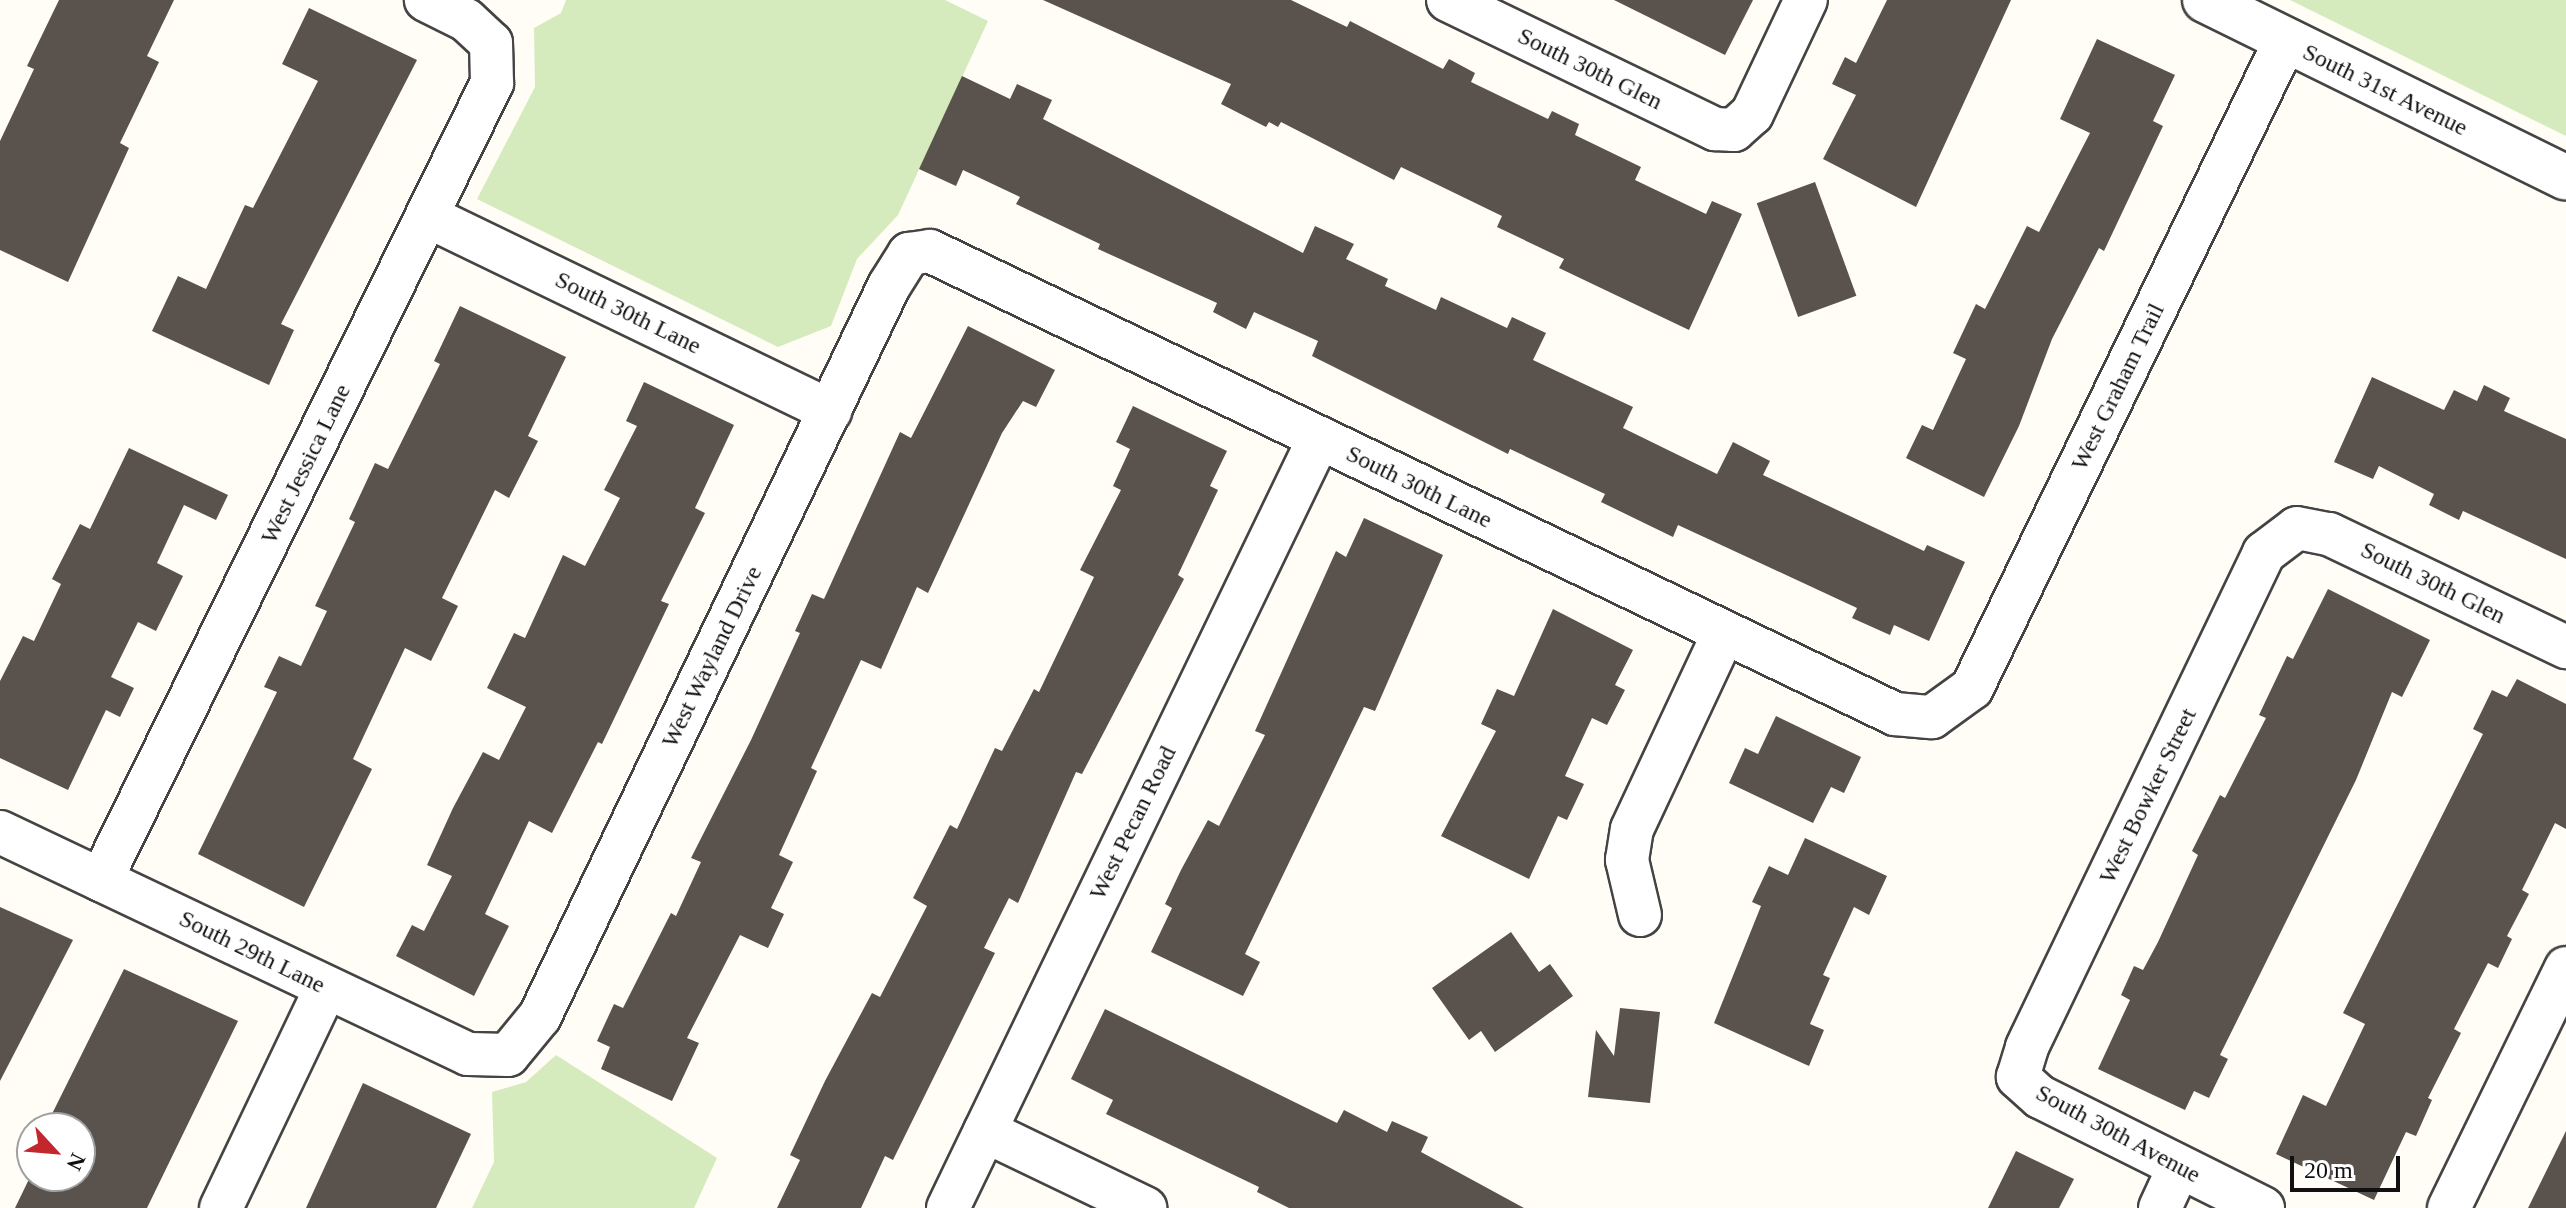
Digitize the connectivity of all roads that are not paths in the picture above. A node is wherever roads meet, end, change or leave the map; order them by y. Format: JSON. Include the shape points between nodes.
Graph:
{"nodes":[{"id":1,"x":426,"y":0,"type":"edge"},
{"id":2,"x":1448,"y":0,"type":"edge"},
{"id":3,"x":1806,"y":0,"type":"edge"},
{"id":4,"x":2205,"y":0,"type":"edge"},
{"id":5,"x":2285,"y":41,"type":"junction"},
{"id":6,"x":2566,"y":178,"type":"edge"},
{"id":7,"x":427,"y":216,"type":"junction"},
{"id":8,"x":909,"y":254,"type":"joint"},
{"id":9,"x":830,"y":411,"type":"junction"},
{"id":10,"x":1319,"y":438,"type":"junction"},
{"id":11,"x":2297,"y":528,"type":"joint"},
{"id":12,"x":1724,"y":633,"type":"junction"},
{"id":13,"x":2566,"y":647,"type":"edge"},
{"id":14,"x":1932,"y":717,"type":"joint"},
{"id":15,"x":0,"y":832,"type":"edge"},
{"id":16,"x":101,"y":880,"type":"junction"},
{"id":17,"x":1640,"y":915,"type":"dead end"},
{"id":18,"x":2566,"y":968,"type":"edge"},
{"id":19,"x":326,"y":988,"type":"junction"},
{"id":20,"x":508,"y":1055,"type":"joint"},
{"id":21,"x":2018,"y":1077,"type":"joint"},
{"id":22,"x":985,"y":1131,"type":"junction"},
{"id":23,"x":2179,"y":1167,"type":"junction"},
{"id":24,"x":221,"y":1208,"type":"edge"},
{"id":25,"x":948,"y":1208,"type":"edge"},
{"id":26,"x":1145,"y":1208,"type":"edge"},
{"id":27,"x":2160,"y":1208,"type":"edge"},
{"id":28,"x":2263,"y":1208,"type":"edge"},
{"id":29,"x":2449,"y":1208,"type":"edge"}],
"edges":[{"from":1,"to":7,"type":"street","name":"West Jessica Lane","via":[[466,20],[491,43],[492,83]]},
{"from":2,"to":3,"type":"street","name":"South 30th Glen","via":[[1715,129],[1734,130],[1752,114]]},
{"from":4,"to":5,"type":"street","name":"South 31st Avenue"},
{"from":5,"to":6,"type":"street","name":"South 31st Avenue"},
{"from":5,"to":14,"type":"street","name":"West Graham Trail","via":[[1972,688]]},
{"from":7,"to":9,"type":"street","name":"South 30th Lane"},
{"from":7,"to":16,"type":"street","name":"West Jessica Lane"},
{"from":8,"to":9,"type":"street","name":"West Wayland Drive"},
{"from":8,"to":10,"type":"street","name":"South 30th Lane","via":[[930,251],[950,257]]},
{"from":9,"to":20,"type":"street","name":"West Wayland Drive","via":[[540,1016]]},
{"from":10,"to":12,"type":"street","name":"South 30th Lane"},
{"from":10,"to":22,"type":"street","name":"West Pecan Road"},
{"from":11,"to":13,"type":"street","name":"South 30th Glen","via":[[2329,534]]},
{"from":11,"to":21,"type":"street","name":"West Bowker Street","via":[[2264,553],[2027,1047]]},
{"from":12,"to":14,"type":"street","name":"South 30th Lane","via":[[1895,714]]},
{"from":12,"to":17,"type":"street","via":[[1632,829],[1627,860]]},
{"from":15,"to":16,"type":"street","name":"South 29th Lane"},
{"from":16,"to":19,"type":"street","name":"South 29th Lane"},
{"from":18,"to":29,"type":"street"},
{"from":19,"to":20,"type":"street","name":"South 29th Lane","via":[[468,1054]]},
{"from":19,"to":24,"type":"street"},
{"from":21,"to":23,"type":"street","name":"South 30th Avenue","via":[[2040,1097]]},
{"from":22,"to":25,"type":"street","name":"West Pecan Road"},
{"from":22,"to":26,"type":"street"},
{"from":23,"to":27,"type":"street"},
{"from":23,"to":28,"type":"street","name":"South 30th Avenue"}]}
